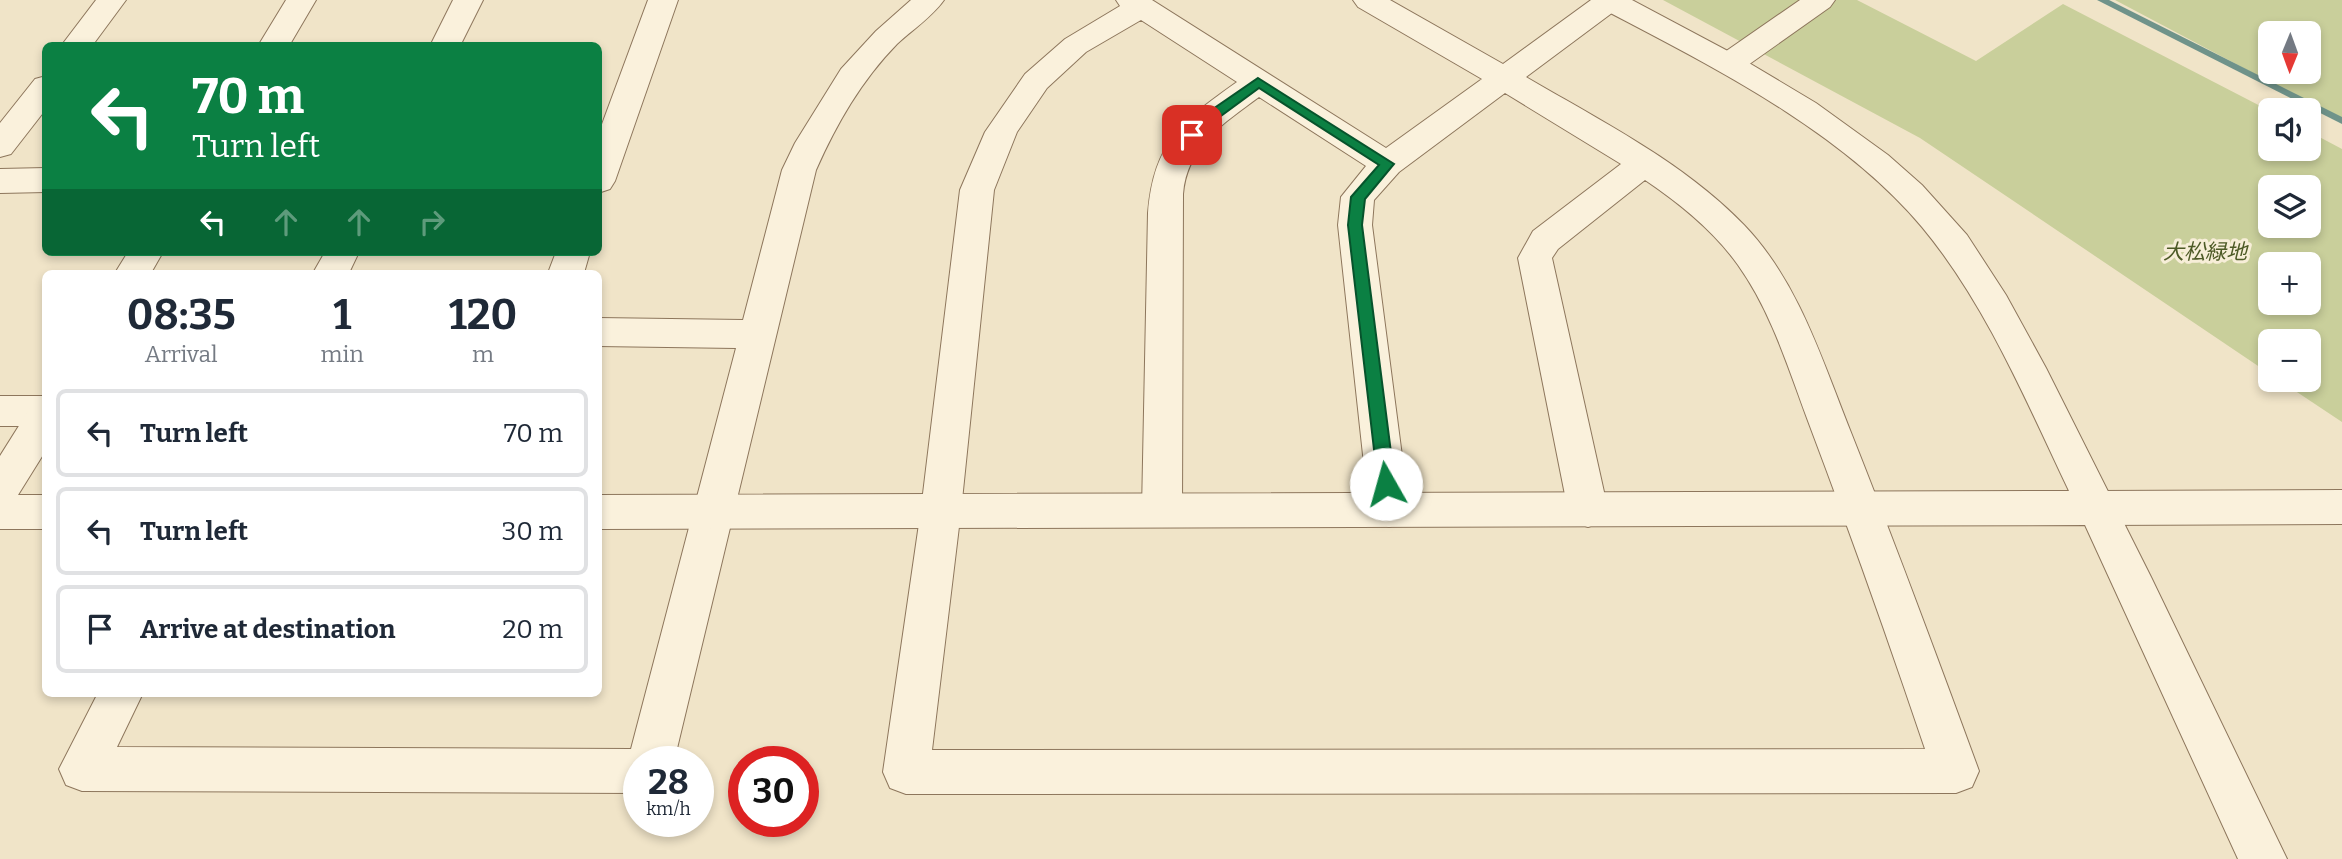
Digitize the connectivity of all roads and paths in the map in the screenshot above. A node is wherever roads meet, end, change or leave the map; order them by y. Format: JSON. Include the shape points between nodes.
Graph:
{"nodes":[{"id":1,"x":111,"y":0,"type":"edge"},
{"id":2,"x":301,"y":0,"type":"edge"},
{"id":3,"x":468,"y":0,"type":"edge"},
{"id":4,"x":663,"y":0,"type":"edge"},
{"id":5,"x":929,"y":0,"type":"edge"},
{"id":6,"x":1368,"y":0,"type":"edge"},
{"id":7,"x":1609,"y":0,"type":"edge"},
{"id":8,"x":1820,"y":0,"type":"edge"},
{"id":9,"x":1136,"y":3,"type":"edge"},
{"id":10,"x":79,"y":42,"type":"edge"},
{"id":11,"x":275,"y":42,"type":"edge"},
{"id":12,"x":447,"y":42,"type":"edge"},
{"id":13,"x":1730,"y":63,"type":"junction"},
{"id":14,"x":1504,"y":77,"type":"junction"},
{"id":15,"x":1258,"y":82,"type":"junction"},
{"id":16,"x":42,"y":91,"type":"edge"},
{"id":17,"x":0,"y":146,"type":"edge"},
{"id":18,"x":1644,"y":163,"type":"junction"},
{"id":19,"x":1387,"y":164,"type":"junction"},
{"id":20,"x":602,"y":170,"type":"edge"},
{"id":21,"x":42,"y":180,"type":"edge"},
{"id":22,"x":0,"y":181,"type":"edge"},
{"id":23,"x":602,"y":332,"type":"edge"},
{"id":24,"x":757,"y":334,"type":"junction"},
{"id":25,"x":0,"y":411,"type":"edge"},
{"id":26,"x":42,"y":413,"type":"edge"},
{"id":27,"x":42,"y":420,"type":"edge"},
{"id":28,"x":0,"y":490,"type":"edge"},
{"id":29,"x":2098,"y":508,"type":"junction"},
{"id":30,"x":942,"y":510,"type":"junction"},
{"id":31,"x":1162,"y":510,"type":"junction"},
{"id":32,"x":1390,"y":510,"type":"junction"},
{"id":33,"x":1588,"y":510,"type":"junction"},
{"id":34,"x":1862,"y":510,"type":"junction"},
{"id":35,"x":2340,"y":510,"type":"edge"},
{"id":36,"x":0,"y":512,"type":"edge"},
{"id":37,"x":42,"y":512,"type":"edge"},
{"id":38,"x":602,"y":512,"type":"edge"},
{"id":39,"x":713,"y":512,"type":"junction"},
{"id":40,"x":119,"y":697,"type":"edge"},
{"id":41,"x":655,"y":746,"type":"edge"},
{"id":42,"x":623,"y":771,"type":"edge"},
{"id":43,"x":2263,"y":859,"type":"edge"}],
"edges":[{"from":1,"to":10,"type":"street"},
{"from":2,"to":11,"type":"street"},
{"from":3,"to":12,"type":"street"},
{"from":4,"to":20,"type":"street"},
{"from":5,"to":24,"type":"street","via":[[897,25],[856,68],[820,122],[799,170]]},
{"from":6,"to":14,"type":"street"},
{"from":7,"to":13,"type":"street"},
{"from":7,"to":14,"type":"street"},
{"from":8,"to":13,"type":"street"},
{"from":9,"to":15,"type":"street"},
{"from":9,"to":30,"type":"street","via":[[1067,51],[1035,81],[988,152],[977,190]]},
{"from":13,"to":29,"type":"street","via":[[1856,146],[1912,195],[1946,236],[1998,311]]},
{"from":14,"to":18,"type":"street"},
{"from":14,"to":19,"type":"street"},
{"from":15,"to":19,"type":"street"},
{"from":15,"to":31,"type":"street","via":[[1202,124],[1182,146],[1169,173]]},
{"from":16,"to":17,"type":"street"},
{"from":18,"to":33,"type":"street","via":[[1545,240],[1535,258]]},
{"from":18,"to":34,"type":"street","via":[[1734,235],[1769,284]]},
{"from":19,"to":32,"type":"street","via":[[1358,197],[1355,225]]},
{"from":21,"to":22,"type":"street"},
{"from":23,"to":24,"type":"street"},
{"from":24,"to":39,"type":"street"},
{"from":25,"to":26,"type":"street"},
{"from":27,"to":28,"type":"street"},
{"from":29,"to":34,"type":"street"},
{"from":29,"to":35,"type":"street"},
{"from":29,"to":43,"type":"street"},
{"from":30,"to":31,"type":"street"},
{"from":30,"to":34,"type":"street","via":[[906,772],[1956,771]]},
{"from":30,"to":39,"type":"street"},
{"from":31,"to":32,"type":"street"},
{"from":32,"to":33,"type":"street"},
{"from":33,"to":34,"type":"street"},
{"from":36,"to":37,"type":"street"},
{"from":38,"to":39,"type":"street"},
{"from":39,"to":41,"type":"street"},
{"from":40,"to":42,"type":"street","via":[[82,769]]}]}
